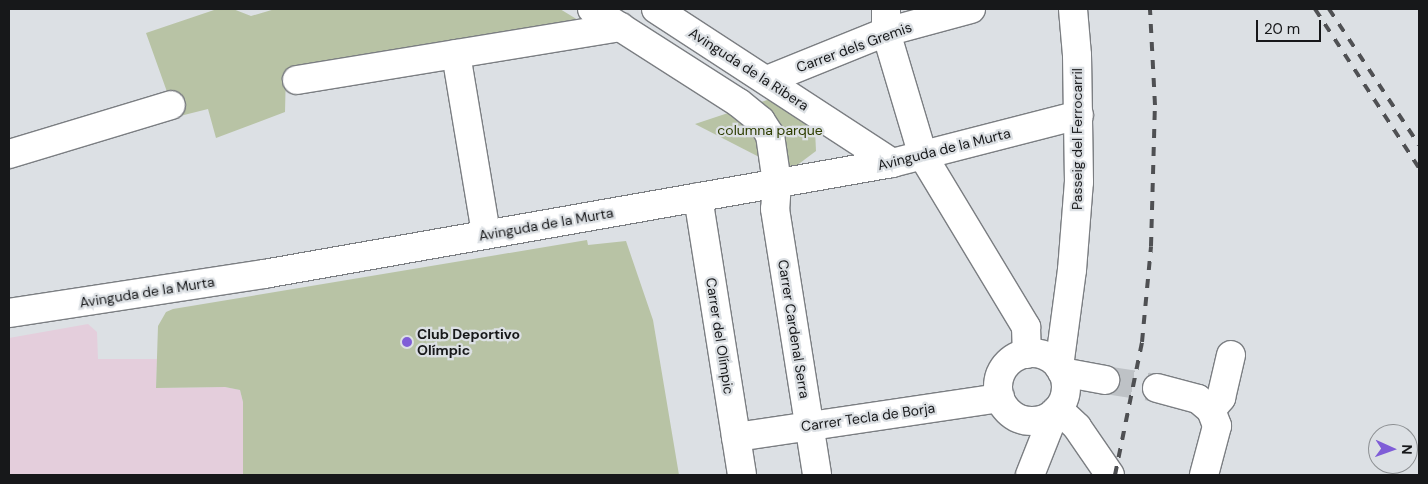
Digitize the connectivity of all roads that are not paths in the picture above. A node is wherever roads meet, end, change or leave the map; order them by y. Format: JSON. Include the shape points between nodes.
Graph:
{"nodes":[{"id":1,"x":592,"y":9,"type":"edge"},
{"id":2,"x":656,"y":9,"type":"edge"},
{"id":3,"x":971,"y":9,"type":"edge"},
{"id":4,"x":1073,"y":9,"type":"edge"},
{"id":5,"x":886,"y":20,"type":"edge"},
{"id":6,"x":621,"y":27,"type":"junction"},
{"id":7,"x":456,"y":54,"type":"junction"},
{"id":8,"x":297,"y":80,"type":"dead end"},
{"id":9,"x":767,"y":80,"type":"junction"},
{"id":10,"x":171,"y":105,"type":"dead end"},
{"id":11,"x":1079,"y":115,"type":"junction"},
{"id":12,"x":9,"y":154,"type":"edge"},
{"id":13,"x":924,"y":156,"type":"junction"},
{"id":14,"x":892,"y":163,"type":"junction"},
{"id":15,"x":777,"y":183,"type":"junction"},
{"id":16,"x":698,"y":197,"type":"junction"},
{"id":17,"x":486,"y":234,"type":"junction"},
{"id":18,"x":1072,"y":270,"type":"junction"},
{"id":19,"x":9,"y":313,"type":"edge"},
{"id":20,"x":1027,"y":354,"type":"junction"},
{"id":21,"x":1231,"y":354,"type":"dead end"},
{"id":22,"x":1060,"y":369,"type":"junction"},
{"id":23,"x":1105,"y":380,"type":"tunnel mouth"},
{"id":24,"x":1157,"y":388,"type":"tunnel mouth"},
{"id":25,"x":1007,"y":407,"type":"junction"},
{"id":26,"x":1057,"y":410,"type":"junction"},
{"id":27,"x":1211,"y":410,"type":"junction"},
{"id":28,"x":809,"y":425,"type":"junction"},
{"id":29,"x":736,"y":437,"type":"junction"},
{"id":30,"x":742,"y":475,"type":"edge"},
{"id":31,"x":817,"y":475,"type":"edge"},
{"id":32,"x":1024,"y":475,"type":"edge"},
{"id":33,"x":1030,"y":475,"type":"edge"},
{"id":34,"x":1110,"y":475,"type":"edge"},
{"id":35,"x":1204,"y":475,"type":"edge"}],
"edges":[{"from":1,"to":6,"type":"street"},
{"from":2,"to":9,"type":"street","name":"Avinguda de la Ribera"},
{"from":3,"to":5,"type":"street","name":"Carrer dels Gremis"},
{"from":4,"to":11,"type":"street","name":"Passeig del Ferrocarril"},
{"from":5,"to":9,"type":"street","name":"Carrer dels Gremis"},
{"from":5,"to":13,"type":"street"},
{"from":6,"to":7,"type":"street"},
{"from":6,"to":15,"type":"street","via":[[761,121],[770,135]]},
{"from":7,"to":8,"type":"street"},
{"from":7,"to":17,"type":"street"},
{"from":9,"to":14,"type":"street","name":"Avinguda de la Ribera"},
{"from":10,"to":12,"type":"street"},
{"from":11,"to":13,"type":"street","name":"Avinguda de la Murta"},
{"from":11,"to":18,"type":"street","name":"Passeig del Ferrocarril","via":[[1079,182]]},
{"from":13,"to":14,"type":"street","name":"Avinguda de la Murta"},
{"from":13,"to":20,"type":"street","via":[[1026,328]]},
{"from":14,"to":15,"type":"street","name":"Avinguda de la Murta"},
{"from":15,"to":16,"type":"street","name":"Avinguda de la Murta"},
{"from":15,"to":28,"type":"street","name":"Carrer Cardenal Serra","via":[[774,209]]},
{"from":16,"to":17,"type":"street","name":"Avinguda de la Murta"},
{"from":16,"to":29,"type":"street","name":"Carrer del Olímpic"},
{"from":17,"to":19,"type":"street","name":"Avinguda de la Murta","via":[[264,274]]},
{"from":18,"to":20,"type":"street","name":"Passeig del Ferrocarril","via":[[1058,302]]},
{"from":18,"to":22,"type":"street","name":"Passeig del Ferrocarril"},
{"from":20,"to":22,"type":"street","via":[[1045,356]]},
{"from":20,"to":25,"type":"street","name":"Passeig del Ferrocarril","via":[[1003,370],[999,379]]},
{"from":21,"to":27,"type":"street","via":[[1221,398]]},
{"from":22,"to":23,"type":"street"},
{"from":22,"to":26,"type":"street","name":"Passeig del Ferrocarril","via":[[1066,391]]},
{"from":24,"to":27,"type":"street","via":[[1198,398]]},
{"from":25,"to":26,"type":"street","via":[[1036,421]]},
{"from":25,"to":28,"type":"street","name":"Carrer Tecla de Borja"},
{"from":25,"to":32,"type":"street","name":"Passeig del Ferrocarril","via":[[1025,453]]},
{"from":26,"to":33,"type":"street","name":"Passeig del Ferrocarril"},
{"from":26,"to":34,"type":"street","via":[[1077,427]]},
{"from":27,"to":35,"type":"street","via":[[1216,426]]},
{"from":28,"to":29,"type":"street","name":"Carrer Tecla de Borja"},
{"from":28,"to":31,"type":"street","name":"Carrer Cardenal Serra"},
{"from":29,"to":30,"type":"street","name":"Carrer del Olímpic"}]}
